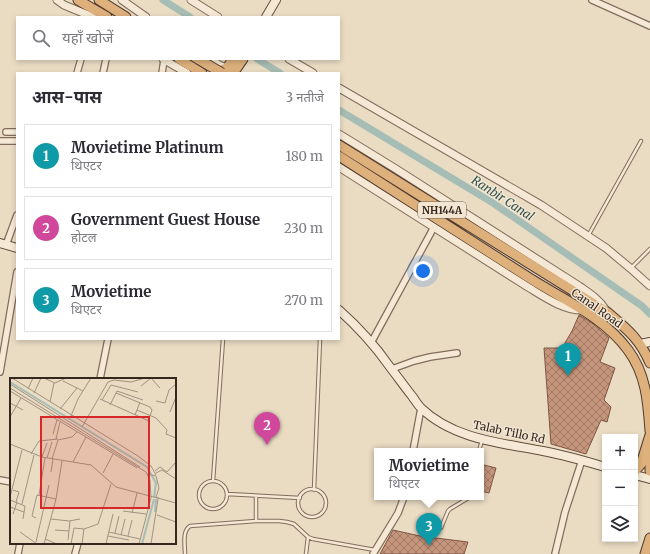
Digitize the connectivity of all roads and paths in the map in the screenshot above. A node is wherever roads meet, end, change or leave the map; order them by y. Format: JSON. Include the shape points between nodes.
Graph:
{"nodes":[{"id":1,"x":57,"y":0,"type":"edge"},
{"id":2,"x":78,"y":0,"type":"edge"},
{"id":3,"x":99,"y":0,"type":"edge"},
{"id":4,"x":122,"y":0,"type":"edge"},
{"id":5,"x":191,"y":0,"type":"edge"},
{"id":6,"x":270,"y":0,"type":"edge"},
{"id":7,"x":276,"y":0,"type":"edge"},
{"id":8,"x":592,"y":0,"type":"edge"},
{"id":9,"x":90,"y":16,"type":"edge"},
{"id":10,"x":105,"y":16,"type":"edge"},
{"id":11,"x":124,"y":16,"type":"edge"},
{"id":12,"x":145,"y":16,"type":"edge"},
{"id":13,"x":216,"y":16,"type":"edge"},
{"id":14,"x":262,"y":16,"type":"edge"},
{"id":15,"x":267,"y":16,"type":"edge"},
{"id":16,"x":650,"y":26,"type":"edge"},
{"id":17,"x":81,"y":60,"type":"edge"},
{"id":18,"x":106,"y":60,"type":"edge"},
{"id":19,"x":164,"y":60,"type":"edge"},
{"id":20,"x":181,"y":60,"type":"edge"},
{"id":21,"x":201,"y":60,"type":"edge"},
{"id":22,"x":212,"y":60,"type":"edge"},
{"id":23,"x":233,"y":60,"type":"edge"},
{"id":24,"x":242,"y":60,"type":"edge"},
{"id":25,"x":290,"y":60,"type":"edge"},
{"id":26,"x":78,"y":72,"type":"edge"},
{"id":27,"x":103,"y":72,"type":"edge"},
{"id":28,"x":162,"y":72,"type":"edge"},
{"id":29,"x":185,"y":72,"type":"edge"},
{"id":30,"x":200,"y":72,"type":"edge"},
{"id":31,"x":218,"y":72,"type":"edge"},
{"id":32,"x":231,"y":72,"type":"edge"},
{"id":33,"x":311,"y":72,"type":"edge"},
{"id":34,"x":340,"y":89,"type":"edge"},
{"id":35,"x":6,"y":132,"type":"dead end"},
{"id":36,"x":16,"y":132,"type":"edge"},
{"id":37,"x":340,"y":135,"type":"edge"},
{"id":38,"x":0,"y":141,"type":"edge"},
{"id":39,"x":16,"y":141,"type":"edge"},
{"id":40,"x":641,"y":141,"type":"dead end"},
{"id":41,"x":340,"y":146,"type":"edge"},
{"id":42,"x":340,"y":157,"type":"edge"},
{"id":43,"x":340,"y":168,"type":"edge"},
{"id":44,"x":16,"y":217,"type":"edge"},
{"id":45,"x":434,"y":227,"type":"junction"},
{"id":46,"x":588,"y":236,"type":"junction"},
{"id":47,"x":3,"y":244,"type":"edge"},
{"id":48,"x":16,"y":248,"type":"edge"},
{"id":49,"x":650,"y":250,"type":"edge"},
{"id":50,"x":630,"y":268,"type":"junction"},
{"id":51,"x":16,"y":278,"type":"edge"},
{"id":52,"x":650,"y":286,"type":"edge"},
{"id":53,"x":583,"y":310,"type":"junction"},
{"id":54,"x":340,"y":311,"type":"edge"},
{"id":55,"x":607,"y":312,"type":"junction"},
{"id":56,"x":108,"y":340,"type":"edge"},
{"id":57,"x":223,"y":340,"type":"edge"},
{"id":58,"x":320,"y":340,"type":"edge"},
{"id":59,"x":650,"y":342,"type":"edge"},
{"id":60,"x":371,"y":343,"type":"junction"},
{"id":61,"x":640,"y":344,"type":"junction"},
{"id":62,"x":457,"y":354,"type":"dead end"},
{"id":63,"x":650,"y":363,"type":"edge"},
{"id":64,"x":392,"y":369,"type":"junction"},
{"id":65,"x":0,"y":372,"type":"edge"},
{"id":66,"x":100,"y":378,"type":"edge"},
{"id":67,"x":421,"y":408,"type":"junction"},
{"id":68,"x":650,"y":430,"type":"edge"},
{"id":69,"x":650,"y":434,"type":"edge"},
{"id":70,"x":482,"y":439,"type":"junction"},
{"id":71,"x":650,"y":441,"type":"edge"},
{"id":72,"x":414,"y":448,"type":"edge"},
{"id":73,"x":480,"y":448,"type":"edge"},
{"id":74,"x":582,"y":460,"type":"junction"},
{"id":75,"x":602,"y":466,"type":"edge"},
{"id":76,"x":636,"y":470,"type":"edge"},
{"id":77,"x":650,"y":472,"type":"edge"},
{"id":78,"x":638,"y":476,"type":"edge"},
{"id":79,"x":650,"y":479,"type":"edge"},
{"id":80,"x":0,"y":480,"type":"edge"},
{"id":81,"x":213,"y":481,"type":"junction"},
{"id":82,"x":10,"y":482,"type":"edge"},
{"id":83,"x":314,"y":490,"type":"junction"},
{"id":84,"x":227,"y":494,"type":"junction"},
{"id":85,"x":256,"y":496,"type":"junction"},
{"id":86,"x":300,"y":498,"type":"junction"},
{"id":87,"x":403,"y":500,"type":"edge"},
{"id":88,"x":465,"y":500,"type":"edge"},
{"id":89,"x":256,"y":521,"type":"junction"},
{"id":90,"x":440,"y":528,"type":"dead end"},
{"id":91,"x":308,"y":537,"type":"junction"},
{"id":92,"x":650,"y":538,"type":"edge"},
{"id":93,"x":20,"y":544,"type":"edge"},
{"id":94,"x":78,"y":544,"type":"edge"},
{"id":95,"x":374,"y":552,"type":"edge"},
{"id":96,"x":18,"y":554,"type":"edge"},
{"id":97,"x":75,"y":554,"type":"edge"},
{"id":98,"x":185,"y":554,"type":"edge"},
{"id":99,"x":306,"y":554,"type":"edge"},
{"id":100,"x":555,"y":554,"type":"edge"},
{"id":101,"x":645,"y":554,"type":"edge"}],
"edges":[{"from":1,"to":9,"type":"street"},
{"from":2,"to":10,"type":"highway"},
{"from":3,"to":11,"type":"highway"},
{"from":4,"to":12,"type":"street"},
{"from":5,"to":13,"type":"street"},
{"from":6,"to":14,"type":"main road"},
{"from":7,"to":15,"type":"main road"},
{"from":8,"to":16,"type":"street"},
{"from":17,"to":26,"type":"street"},
{"from":18,"to":27,"type":"street"},
{"from":19,"to":28,"type":"street"},
{"from":19,"to":29,"type":"street"},
{"from":20,"to":30,"type":"highway"},
{"from":21,"to":32,"type":"highway","bridge":true},
{"from":22,"to":32,"type":"street"},
{"from":23,"to":32,"type":"highway"},
{"from":24,"to":32,"type":"highway"},
{"from":25,"to":33,"type":"street"},
{"from":31,"to":32,"type":"highway"},
{"from":34,"to":46,"type":"street","via":[[535,201]]},
{"from":35,"to":36,"type":"street"},
{"from":37,"to":55,"type":"street","via":[[579,286],[602,304]]},
{"from":38,"to":39,"type":"street"},
{"from":40,"to":46,"type":"lane"},
{"from":41,"to":55,"type":"highway","number":"NH144A"},
{"from":42,"to":53,"type":"highway","name":"Canal Road","number":"NH144A"},
{"from":43,"to":45,"type":"street"},
{"from":44,"to":47,"type":"street"},
{"from":45,"to":53,"type":"street","via":[[532,290],[575,311]]},
{"from":45,"to":60,"type":"street"},
{"from":46,"to":50,"type":"street"},
{"from":47,"to":48,"type":"main road"},
{"from":49,"to":50,"type":"lane"},
{"from":50,"to":52,"type":"street"},
{"from":51,"to":65,"type":"street"},
{"from":53,"to":68,"type":"highway","name":"Canal Road","number":"NH144A","via":[[613,332],[630,351],[643,378]]},
{"from":54,"to":60,"type":"main road","name":"Talab Tillo Rd"},
{"from":55,"to":61,"type":"highway","name":"Canal Road","number":"NH144A","via":[[634,335]]},
{"from":56,"to":66,"type":"street"},
{"from":57,"to":81,"type":"lane"},
{"from":58,"to":83,"type":"lane"},
{"from":59,"to":61,"type":"main road"},
{"from":60,"to":64,"type":"main road","name":"Talab Tillo Rd"},
{"from":61,"to":63,"type":"highway","name":"Canal Road","number":"NH144A"},
{"from":62,"to":64,"type":"street","via":[[414,361]]},
{"from":64,"to":67,"type":"main road","name":"Talab Tillo Rd"},
{"from":67,"to":70,"type":"main road","name":"Talab Tillo Rd","via":[[450,428]]},
{"from":67,"to":72,"type":"street"},
{"from":69,"to":76,"type":"highway","via":[[641,464]]},
{"from":70,"to":73,"type":"lane"},
{"from":70,"to":74,"type":"main road","name":"Talab Tillo Rd"},
{"from":71,"to":77,"type":"highway"},
{"from":74,"to":75,"type":"main road","name":"Talab Tillo Rd"},
{"from":74,"to":100,"type":"street"},
{"from":78,"to":79,"type":"main road"},
{"from":80,"to":82,"type":"street"},
{"from":81,"to":84,"type":"lane","via":[[222,484]]},
{"from":81,"to":84,"type":"lane","via":[[201,488],[200,497],[204,505],[212,509],[220,507],[224,504]]},
{"from":83,"to":86,"type":"lane","via":[[305,492]]},
{"from":83,"to":86,"type":"lane","via":[[322,494],[326,502],[324,511],[320,514],[311,517],[303,513],[299,506]]},
{"from":84,"to":85,"type":"lane"},
{"from":85,"to":86,"type":"lane"},
{"from":85,"to":89,"type":"lane"},
{"from":87,"to":95,"type":"street","via":[[398,513]]},
{"from":88,"to":90,"type":"lane","via":[[448,511]]},
{"from":89,"to":91,"type":"lane","via":[[287,522],[297,526]]},
{"from":89,"to":98,"type":"lane","via":[[190,526],[185,531]]},
{"from":91,"to":95,"type":"lane"},
{"from":91,"to":99,"type":"lane"},
{"from":92,"to":101,"type":"highway"},
{"from":93,"to":96,"type":"street"},
{"from":94,"to":97,"type":"street"}]}
